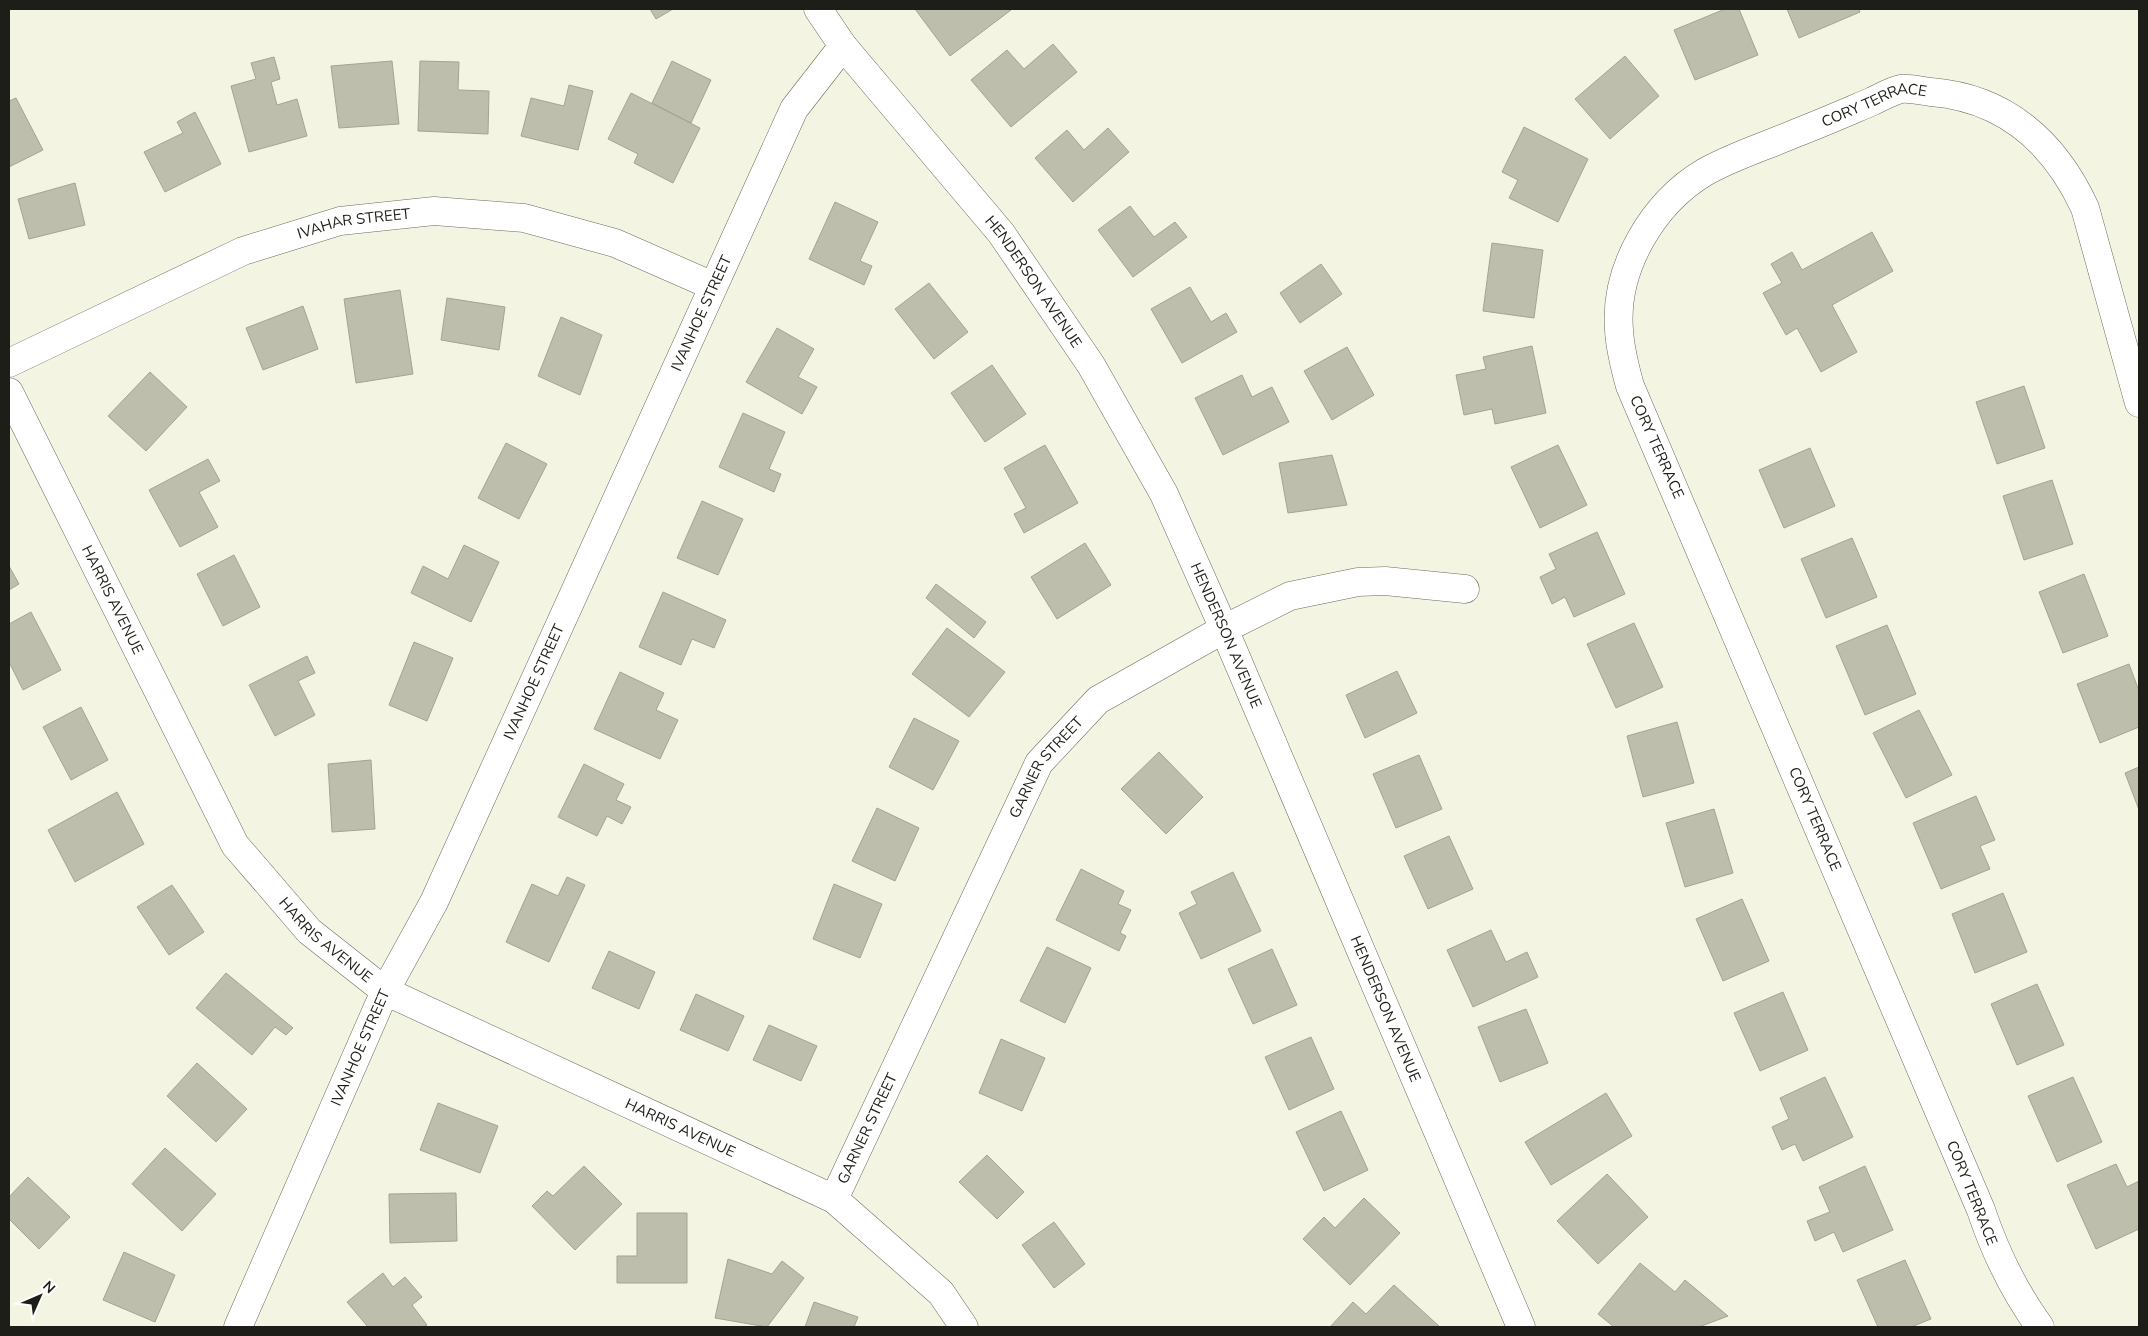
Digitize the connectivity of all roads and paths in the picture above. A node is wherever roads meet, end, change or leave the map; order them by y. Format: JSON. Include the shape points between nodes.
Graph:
{"nodes":[{"id":1,"x":818,"y":9,"type":"edge"},
{"id":2,"x":843,"y":46,"type":"junction"},
{"id":3,"x":713,"y":286,"type":"junction"},
{"id":4,"x":9,"y":363,"type":"edge"},
{"id":5,"x":9,"y":392,"type":"edge"},
{"id":6,"x":2139,"y":403,"type":"edge"},
{"id":7,"x":1466,"y":589,"type":"dead end"},
{"id":8,"x":1224,"y":629,"type":"junction"},
{"id":9,"x":385,"y":991,"type":"junction"},
{"id":10,"x":834,"y":1199,"type":"junction"},
{"id":11,"x":238,"y":1327,"type":"edge"},
{"id":12,"x":964,"y":1327,"type":"edge"},
{"id":13,"x":1521,"y":1327,"type":"edge"},
{"id":14,"x":2040,"y":1327,"type":"edge"}],
"edges":[{"from":1,"to":2,"type":"street","name":"HENDERSON AVENUE"},
{"from":2,"to":3,"type":"street","name":"IVANHOE STREET","via":[[794,109]]},
{"from":2,"to":8,"type":"street","name":"HENDERSON AVENUE","via":[[1001,233],[1091,365],[1164,494]]},
{"from":3,"to":4,"type":"street","name":"IVAHAR STREET","via":[[615,243],[524,218],[434,211],[340,221],[244,251]]},
{"from":3,"to":9,"type":"street","name":"IVANHOE STREET","via":[[434,902]]},
{"from":5,"to":9,"type":"street","name":"HARRIS AVENUE","via":[[235,845],[309,931]]},
{"from":6,"to":14,"type":"street","name":"CORY TERRACE","via":[[2085,208],[2072,180],[2035,135],[2015,120],[1988,105],[1953,94],[1900,89],[1706,171],[1668,201],[1649,225],[1628,268],[1620,299],[1618,329],[1630,386],[1981,1210],[1995,1250],[2024,1305]]},
{"from":7,"to":8,"type":"street","name":"GARNER STREET","via":[[1385,581],[1350,583],[1290,596]]},
{"from":8,"to":10,"type":"street","name":"GARNER STREET","via":[[1098,700],[1039,763]]},
{"from":8,"to":13,"type":"street","name":"HENDERSON AVENUE"},
{"from":9,"to":10,"type":"street","name":"HARRIS AVENUE"},
{"from":9,"to":11,"type":"street","name":"IVANHOE STREET"},
{"from":10,"to":12,"type":"street","name":"HARRIS AVENUE","via":[[941,1293]]}]}
